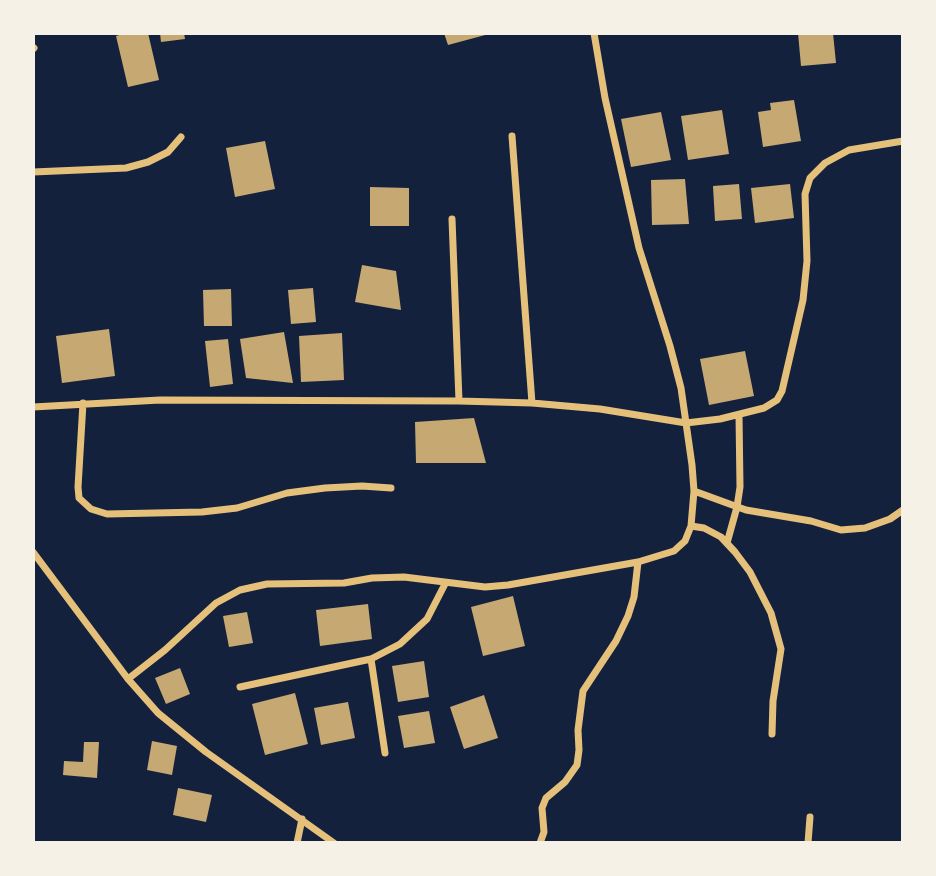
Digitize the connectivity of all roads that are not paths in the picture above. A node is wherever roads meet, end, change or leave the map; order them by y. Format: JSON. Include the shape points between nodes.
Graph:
{"nodes":[{"id":1,"x":594,"y":33,"type":"edge"},
{"id":2,"x":512,"y":136,"type":"dead end"},
{"id":3,"x":181,"y":137,"type":"dead end"},
{"id":4,"x":903,"y":141,"type":"edge"},
{"id":5,"x":33,"y":172,"type":"edge"},
{"id":6,"x":452,"y":219,"type":"dead end"},
{"id":7,"x":459,"y":401,"type":"junction"},
{"id":8,"x":83,"y":402,"type":"junction"},
{"id":9,"x":532,"y":403,"type":"junction"},
{"id":10,"x":33,"y":407,"type":"edge"},
{"id":11,"x":739,"y":415,"type":"junction"},
{"id":12,"x":686,"y":423,"type":"junction"},
{"id":13,"x":391,"y":488,"type":"dead end"},
{"id":14,"x":694,"y":491,"type":"junction"},
{"id":15,"x":737,"y":507,"type":"junction"},
{"id":16,"x":903,"y":510,"type":"edge"},
{"id":17,"x":691,"y":526,"type":"junction"},
{"id":18,"x":727,"y":544,"type":"junction"},
{"id":19,"x":33,"y":552,"type":"edge"},
{"id":20,"x":638,"y":562,"type":"junction"},
{"id":21,"x":445,"y":584,"type":"junction"},
{"id":22,"x":371,"y":659,"type":"junction"},
{"id":23,"x":128,"y":679,"type":"junction"},
{"id":24,"x":240,"y":687,"type":"dead end"},
{"id":25,"x":772,"y":734,"type":"dead end"},
{"id":26,"x":384,"y":753,"type":"dead end"},
{"id":27,"x":810,"y":817,"type":"dead end"},
{"id":28,"x":302,"y":818,"type":"junction"},
{"id":29,"x":298,"y":843,"type":"edge"},
{"id":30,"x":334,"y":843,"type":"edge"},
{"id":31,"x":540,"y":843,"type":"edge"},
{"id":32,"x":808,"y":843,"type":"edge"}],
"edges":[{"from":1,"to":12,"type":"street","via":[[620,169],[681,388]]},
{"from":2,"to":9,"type":"street"},
{"from":3,"to":5,"type":"street","via":[[168,152],[126,168]]},
{"from":4,"to":11,"type":"street","via":[[849,150],[810,178],[803,300],[782,391],[764,408]]},
{"from":6,"to":7,"type":"street"},
{"from":7,"to":8,"type":"street"},
{"from":7,"to":9,"type":"street"},
{"from":8,"to":10,"type":"street"},
{"from":8,"to":13,"type":"street","via":[[79,498],[91,509],[107,514],[202,512],[237,508],[287,493]]},
{"from":9,"to":12,"type":"street"},
{"from":11,"to":12,"type":"street"},
{"from":11,"to":15,"type":"street"},
{"from":12,"to":14,"type":"street"},
{"from":14,"to":15,"type":"street"},
{"from":14,"to":17,"type":"street"},
{"from":15,"to":16,"type":"street","via":[[849,531],[890,519]]},
{"from":15,"to":18,"type":"street"},
{"from":17,"to":18,"type":"street","via":[[704,528]]},
{"from":17,"to":20,"type":"street","via":[[674,551]]},
{"from":18,"to":25,"type":"street","via":[[750,572],[777,631],[781,649]]},
{"from":19,"to":23,"type":"street"},
{"from":20,"to":21,"type":"street","via":[[508,585]]},
{"from":20,"to":31,"type":"street","via":[[628,616],[583,691],[577,765],[542,807]]},
{"from":21,"to":22,"type":"street","via":[[427,619],[400,645]]},
{"from":21,"to":23,"type":"street","via":[[404,577],[267,584],[240,590],[216,603]]},
{"from":22,"to":24,"type":"street"},
{"from":22,"to":26,"type":"street"},
{"from":23,"to":28,"type":"street","via":[[158,713],[206,752]]},
{"from":27,"to":32,"type":"street"},
{"from":28,"to":29,"type":"street"},
{"from":28,"to":30,"type":"street"}]}
